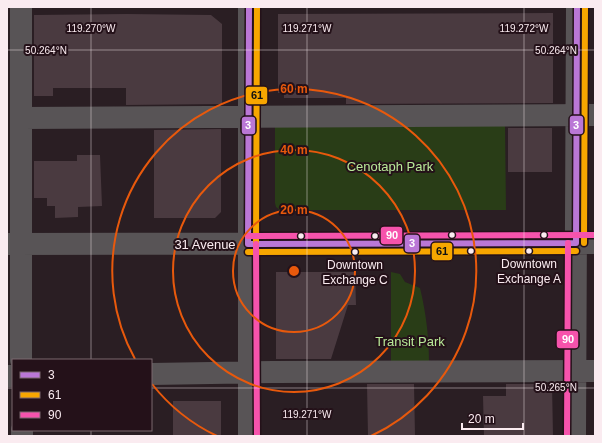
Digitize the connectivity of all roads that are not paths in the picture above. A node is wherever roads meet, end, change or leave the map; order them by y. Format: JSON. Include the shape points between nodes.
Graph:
{"nodes":[{"id":1,"x":21,"y":7,"type":"edge"},
{"id":2,"x":248,"y":7,"type":"edge"},
{"id":3,"x":577,"y":7,"type":"edge"},
{"id":4,"x":586,"y":115,"type":"edge"},
{"id":5,"x":248,"y":116,"type":"junction"},
{"id":6,"x":21,"y":118,"type":"junction"},
{"id":7,"x":586,"y":243,"type":"edge"},
{"id":8,"x":14,"y":244,"type":"edge"},
{"id":9,"x":248,"y":244,"type":"junction"},
{"id":10,"x":21,"y":359,"type":"edge"},
{"id":11,"x":585,"y":371,"type":"edge"},
{"id":12,"x":248,"y":372,"type":"junction"},
{"id":13,"x":152,"y":374,"type":"edge"},
{"id":14,"x":249,"y":436,"type":"edge"},
{"id":15,"x":576,"y":436,"type":"edge"}],
"edges":[{"from":1,"to":6,"type":"street"},
{"from":2,"to":5,"type":"street"},
{"from":3,"to":4,"type":"street"},
{"from":4,"to":5,"type":"street"},
{"from":4,"to":7,"type":"street"},
{"from":5,"to":6,"type":"street"},
{"from":5,"to":9,"type":"street"},
{"from":6,"to":8,"type":"street"},
{"from":7,"to":9,"type":"street","name":"31 Avenue"},
{"from":7,"to":11,"type":"street"},
{"from":8,"to":9,"type":"street","name":"31 Avenue"},
{"from":8,"to":10,"type":"street"},
{"from":9,"to":12,"type":"street"},
{"from":11,"to":12,"type":"street"},
{"from":11,"to":15,"type":"street"},
{"from":12,"to":13,"type":"street"},
{"from":12,"to":14,"type":"street"}]}
